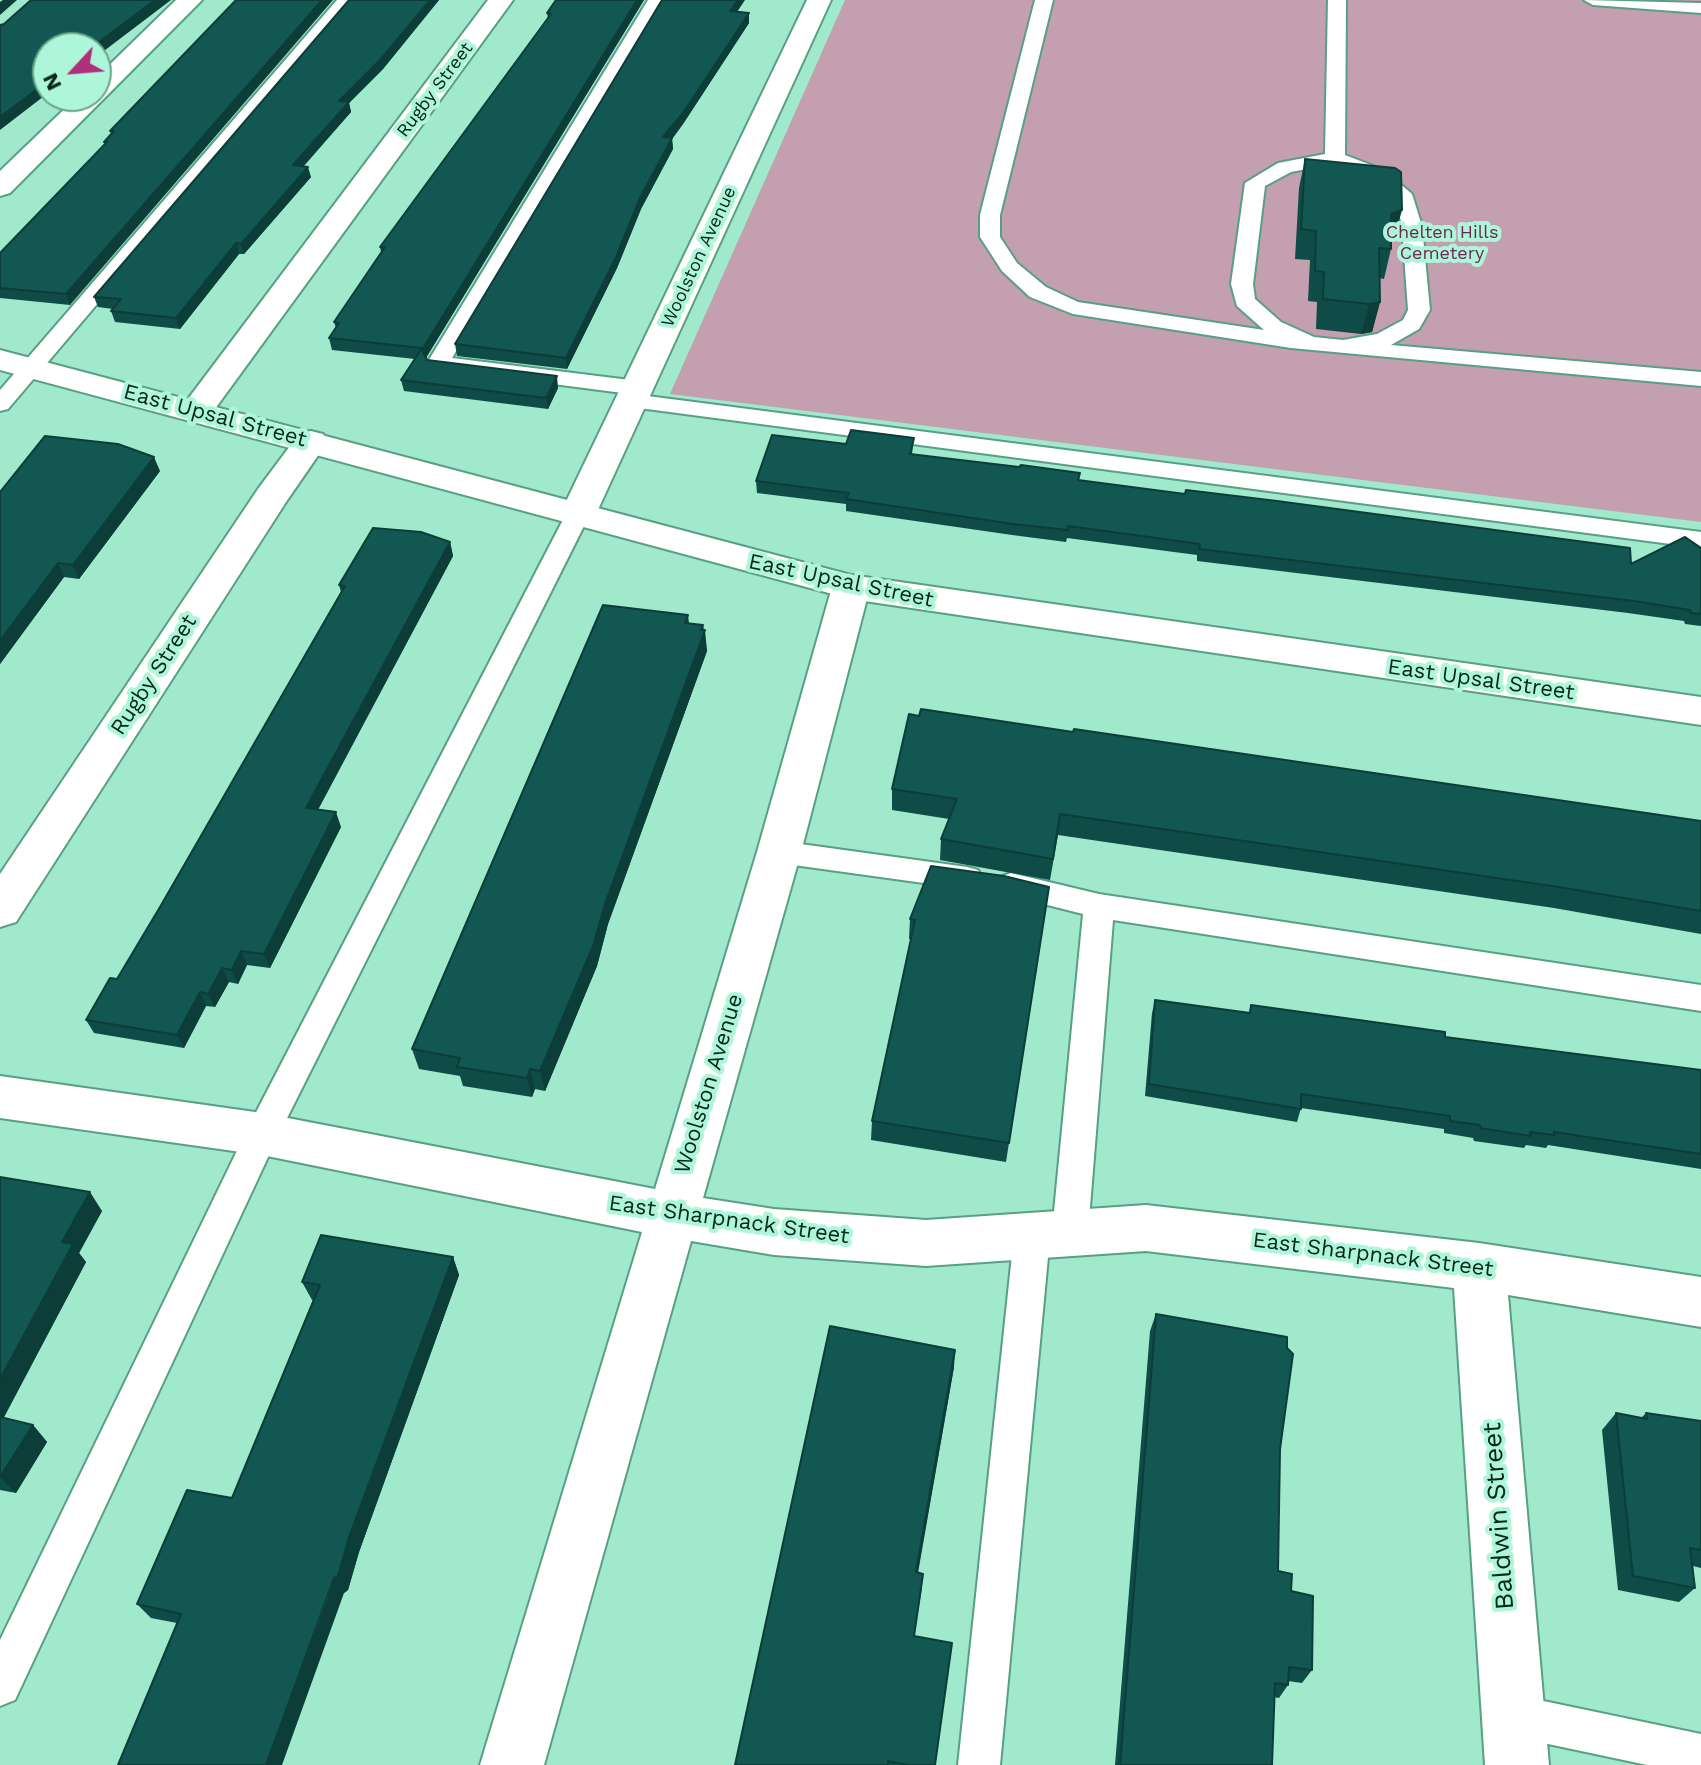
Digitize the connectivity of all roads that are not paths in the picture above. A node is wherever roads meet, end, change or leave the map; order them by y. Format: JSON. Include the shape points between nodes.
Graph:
{"nodes":[{"id":1,"x":190,"y":0,"type":"edge"},
{"id":2,"x":346,"y":0,"type":"edge"},
{"id":3,"x":501,"y":0,"type":"edge"},
{"id":4,"x":657,"y":0,"type":"edge"},
{"id":5,"x":819,"y":0,"type":"edge"},
{"id":6,"x":1044,"y":0,"type":"edge"},
{"id":7,"x":1337,"y":0,"type":"edge"},
{"id":8,"x":1593,"y":0,"type":"edge"},
{"id":9,"x":1701,"y":8,"type":"edge"},
{"id":10,"x":112,"y":76,"type":"edge"},
{"id":11,"x":76,"y":112,"type":"edge"},
{"id":12,"x":1335,"y":158,"type":"junction"},
{"id":13,"x":0,"y":187,"type":"edge"},
{"id":14,"x":1309,"y":343,"type":"junction"},
{"id":15,"x":1343,"y":347,"type":"junction"},
{"id":16,"x":15,"y":364,"type":"edge"},
{"id":17,"x":1701,"y":379,"type":"edge"},
{"id":18,"x":635,"y":395,"type":"junction"},
{"id":19,"x":0,"y":404,"type":"edge"},
{"id":20,"x":197,"y":410,"type":"junction"},
{"id":21,"x":311,"y":441,"type":"junction"},
{"id":22,"x":578,"y":514,"type":"junction"},
{"id":23,"x":1701,"y":540,"type":"edge"},
{"id":24,"x":851,"y":587,"type":"junction"},
{"id":25,"x":1701,"y":711,"type":"edge"},
{"id":26,"x":779,"y":852,"type":"junction"},
{"id":27,"x":1099,"y":906,"type":"junction"},
{"id":28,"x":0,"y":910,"type":"edge"},
{"id":29,"x":1701,"y":998,"type":"edge"},
{"id":30,"x":0,"y":1097,"type":"edge"},
{"id":31,"x":262,"y":1134,"type":"junction"},
{"id":32,"x":670,"y":1215,"type":"junction"},
{"id":33,"x":1051,"y":1234,"type":"junction"},
{"id":34,"x":1479,"y":1267,"type":"junction"},
{"id":35,"x":1701,"y":1302,"type":"edge"},
{"id":36,"x":0,"y":1685,"type":"edge"},
{"id":37,"x":1516,"y":1740,"type":"edge"},
{"id":38,"x":1701,"y":1755,"type":"edge"},
{"id":39,"x":512,"y":1765,"type":"edge"},
{"id":40,"x":979,"y":1765,"type":"edge"}],
"edges":[{"from":1,"to":10,"type":"street"},
{"from":2,"to":16,"type":"lane"},
{"from":3,"to":20,"type":"street","name":"Rugby Street"},
{"from":4,"to":18,"type":"lane","via":[[438,363]]},
{"from":5,"to":18,"type":"street","name":"Woolston Avenue"},
{"from":6,"to":14,"type":"lane","via":[[990,215],[990,237],[1009,267],[1038,292],[1073,308]]},
{"from":7,"to":12,"type":"lane"},
{"from":8,"to":9,"type":"lane"},
{"from":11,"to":13,"type":"street"},
{"from":12,"to":14,"type":"lane","via":[[1285,167],[1255,183],[1242,284],[1245,301],[1273,327]]},
{"from":12,"to":15,"type":"lane","via":[[1377,174],[1405,198],[1419,310],[1411,324],[1383,340]]},
{"from":14,"to":15,"type":"lane"},
{"from":15,"to":17,"type":"lane"},
{"from":16,"to":19,"type":"lane"},
{"from":16,"to":20,"type":"street","name":"East Upsal Street"},
{"from":18,"to":22,"type":"street","name":"Woolston Avenue"},
{"from":18,"to":23,"type":"lane"},
{"from":20,"to":21,"type":"street","name":"East Upsal Street"},
{"from":21,"to":22,"type":"street","name":"East Upsal Street"},
{"from":21,"to":28,"type":"street","name":"Rugby Street"},
{"from":22,"to":24,"type":"street","name":"East Upsal Street"},
{"from":22,"to":31,"type":"lane"},
{"from":24,"to":25,"type":"street","name":"East Upsal Street"},
{"from":24,"to":26,"type":"street","name":"Woolston Avenue"},
{"from":26,"to":27,"type":"lane","via":[[1002,883]]},
{"from":26,"to":32,"type":"street","name":"Woolston Avenue"},
{"from":27,"to":29,"type":"lane"},
{"from":27,"to":33,"type":"lane"},
{"from":30,"to":31,"type":"street","name":"East Sharpnack Street"},
{"from":31,"to":32,"type":"street","name":"East Sharpnack Street"},
{"from":31,"to":36,"type":"lane"},
{"from":32,"to":33,"type":"street","name":"East Sharpnack Street","via":[[853,1240],[926,1243]]},
{"from":32,"to":39,"type":"street","name":"Woolston Avenue"},
{"from":33,"to":34,"type":"street","name":"East Sharpnack Street","via":[[1146,1228]]},
{"from":33,"to":40,"type":"lane"},
{"from":34,"to":35,"type":"street","name":"East Sharpnack Street"},
{"from":34,"to":37,"type":"street","name":"Baldwin Street"},
{"from":37,"to":38,"type":"lane"}]}
